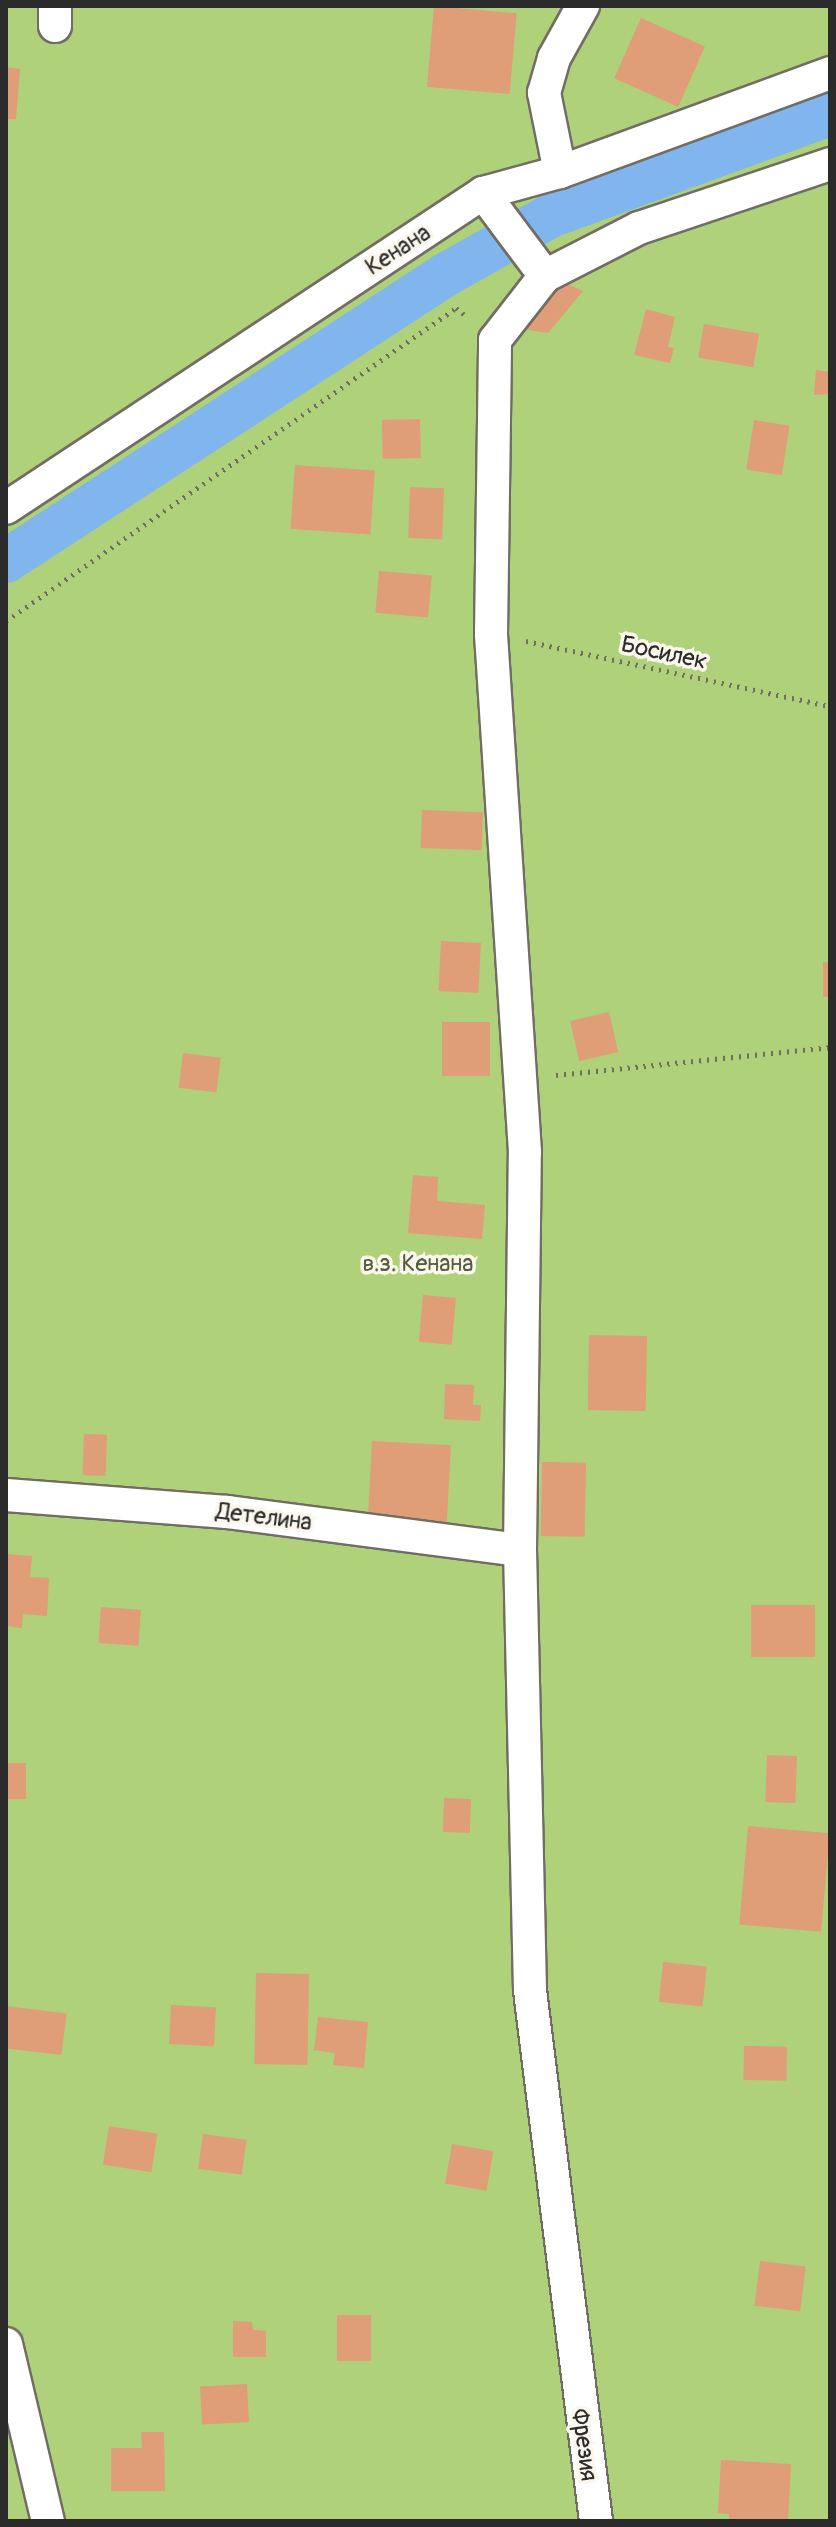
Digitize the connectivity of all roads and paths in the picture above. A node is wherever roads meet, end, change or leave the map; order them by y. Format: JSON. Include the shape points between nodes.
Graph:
{"nodes":[{"id":1,"x":583,"y":6,"type":"edge"},
{"id":2,"x":830,"y":73,"type":"edge"},
{"id":3,"x":830,"y":164,"type":"edge"},
{"id":4,"x":560,"y":172,"type":"junction"},
{"id":5,"x":483,"y":193,"type":"junction"},
{"id":6,"x":545,"y":276,"type":"junction"},
{"id":7,"x":495,"y":340,"type":"junction"},
{"id":8,"x":6,"y":508,"type":"edge"},
{"id":9,"x":6,"y":621,"type":"edge"},
{"id":10,"x":491,"y":634,"type":"junction"},
{"id":11,"x":830,"y":706,"type":"edge"},
{"id":12,"x":830,"y":1047,"type":"edge"},
{"id":13,"x":519,"y":1079,"type":"junction"},
{"id":14,"x":6,"y":1495,"type":"edge"},
{"id":15,"x":520,"y":1550,"type":"junction"},
{"id":16,"x":6,"y":2344,"type":"edge"},
{"id":17,"x":48,"y":2521,"type":"edge"},
{"id":18,"x":596,"y":2521,"type":"edge"}],
"edges":[{"from":1,"to":4,"type":"street","via":[[554,58],[544,93]]},
{"from":2,"to":4,"type":"street","name":"Кенана"},
{"from":3,"to":6,"type":"street","via":[[639,228]]},
{"from":4,"to":5,"type":"street","name":"Кенана"},
{"from":5,"to":6,"type":"street"},
{"from":5,"to":8,"type":"street","name":"Кенана"},
{"from":6,"to":7,"type":"street"},
{"from":7,"to":9,"type":"path","via":[[456,308]]},
{"from":7,"to":10,"type":"street","name":"Фрезия"},
{"from":10,"to":11,"type":"path","name":"Босилек"},
{"from":10,"to":13,"type":"street","name":"Фрезия"},
{"from":12,"to":13,"type":"path"},
{"from":13,"to":15,"type":"street","name":"Фрезия","via":[[525,1152]]},
{"from":14,"to":15,"type":"street","name":"Детелина","via":[[227,1512]]},
{"from":15,"to":18,"type":"street","name":"Фрезия","via":[[530,1990],[573,2369]]},
{"from":16,"to":17,"type":"street"}]}
